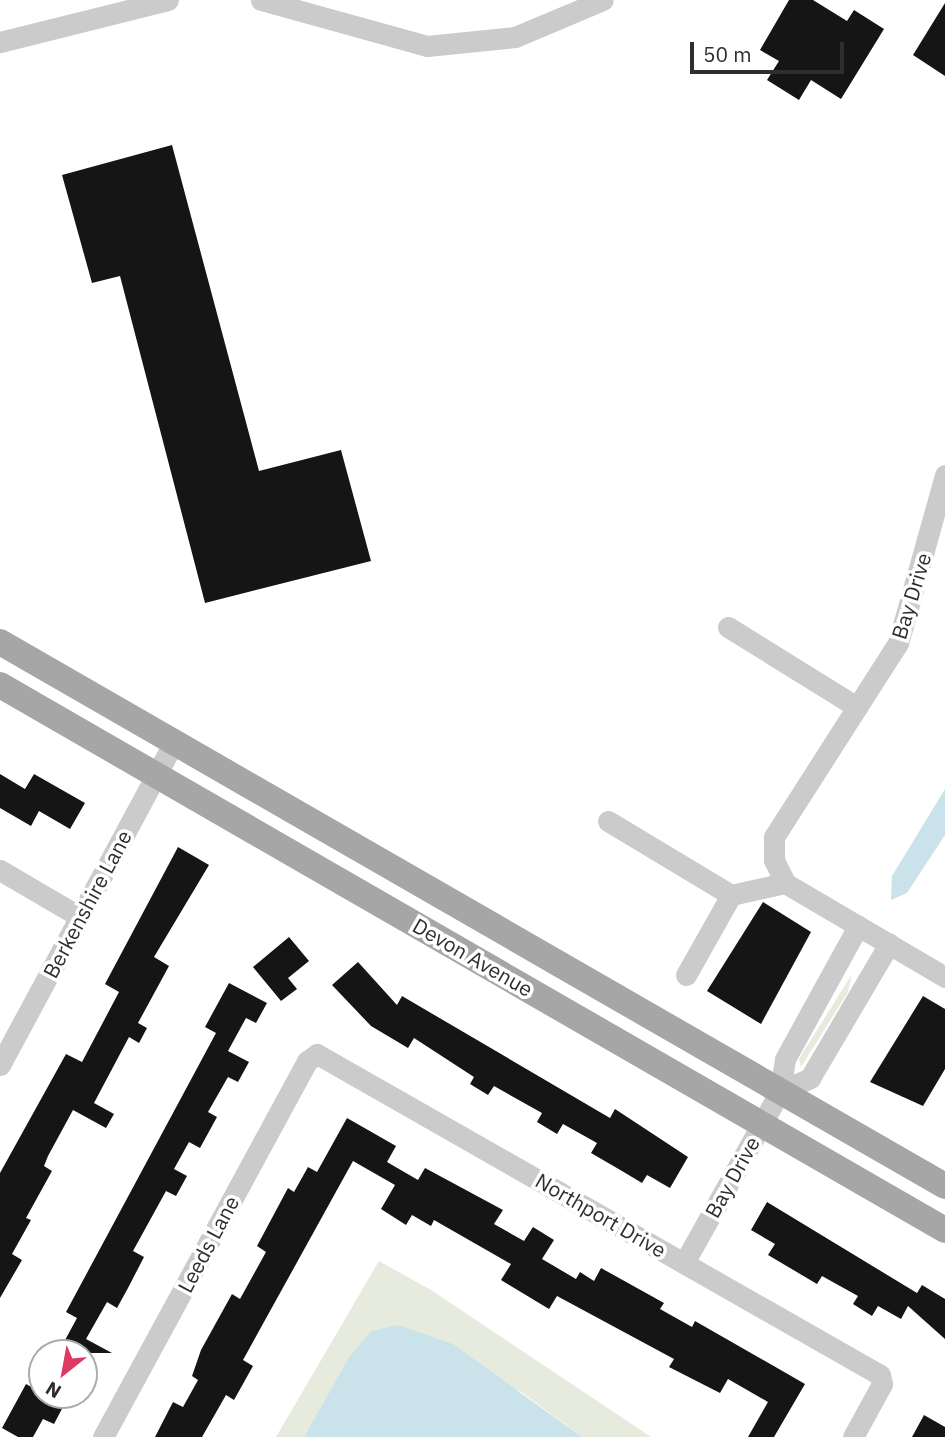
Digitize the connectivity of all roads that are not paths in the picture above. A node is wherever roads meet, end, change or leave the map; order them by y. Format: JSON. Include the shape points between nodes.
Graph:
{"nodes":[{"id":1,"x":168,"y":0,"type":"edge"},
{"id":2,"x":261,"y":0,"type":"edge"},
{"id":3,"x":603,"y":0,"type":"edge"},
{"id":4,"x":0,"y":42,"type":"edge"},
{"id":5,"x":945,"y":475,"type":"edge"},
{"id":6,"x":728,"y":626,"type":"dead end"},
{"id":7,"x":0,"y":642,"type":"edge"},
{"id":8,"x":0,"y":685,"type":"edge"},
{"id":9,"x":857,"y":708,"type":"junction"},
{"id":10,"x":174,"y":742,"type":"junction"},
{"id":11,"x":156,"y":775,"type":"junction"},
{"id":12,"x":608,"y":821,"type":"dead end"},
{"id":13,"x":0,"y":870,"type":"edge"},
{"id":14,"x":786,"y":883,"type":"junction"},
{"id":15,"x":731,"y":895,"type":"junction"},
{"id":16,"x":80,"y":917,"type":"junction"},
{"id":17,"x":858,"y":926,"type":"junction"},
{"id":18,"x":889,"y":944,"type":"junction"},
{"id":19,"x":686,"y":975,"type":"dead end"},
{"id":20,"x":945,"y":977,"type":"edge"},
{"id":21,"x":317,"y":1054,"type":"joint"},
{"id":22,"x":0,"y":1065,"type":"edge"},
{"id":23,"x":780,"y":1091,"type":"junction"},
{"id":24,"x":762,"y":1124,"type":"junction"},
{"id":25,"x":945,"y":1186,"type":"edge"},
{"id":26,"x":945,"y":1230,"type":"edge"},
{"id":27,"x":684,"y":1263,"type":"junction"},
{"id":28,"x":103,"y":1437,"type":"edge"},
{"id":29,"x":853,"y":1437,"type":"edge"}],
"edges":[{"from":1,"to":4,"type":"street"},
{"from":2,"to":3,"type":"street","via":[[427,46],[514,37]]},
{"from":5,"to":9,"type":"street","name":"Bay Drive","via":[[898,643]]},
{"from":6,"to":9,"type":"street"},
{"from":7,"to":10,"type":"main road","name":"Devon Avenue"},
{"from":8,"to":11,"type":"main road","name":"Devon Avenue"},
{"from":9,"to":14,"type":"street","name":"Bay Drive","via":[[774,837],[774,860]]},
{"from":10,"to":11,"type":"street","name":"Berkenshire Lane"},
{"from":10,"to":23,"type":"main road","name":"Devon Avenue"},
{"from":11,"to":16,"type":"street","name":"Berkenshire Lane"},
{"from":11,"to":24,"type":"main road","name":"Devon Avenue"},
{"from":12,"to":15,"type":"street"},
{"from":13,"to":16,"type":"street"},
{"from":14,"to":15,"type":"street"},
{"from":14,"to":17,"type":"street"},
{"from":15,"to":19,"type":"street"},
{"from":16,"to":22,"type":"street","name":"Berkenshire Lane"},
{"from":17,"to":18,"type":"street"},
{"from":17,"to":23,"type":"street","name":"Bay Drive","via":[[785,1059]]},
{"from":18,"to":20,"type":"street"},
{"from":18,"to":23,"type":"street","via":[[810,1077]]},
{"from":21,"to":27,"type":"street","name":"Northport Drive"},
{"from":21,"to":28,"type":"street","name":"Leeds Lane","via":[[307,1061]]},
{"from":23,"to":24,"type":"street","name":"Bay Drive"},
{"from":23,"to":25,"type":"main road","name":"Devon Avenue"},
{"from":24,"to":26,"type":"main road","name":"Devon Avenue"},
{"from":24,"to":27,"type":"street","name":"Bay Drive"},
{"from":27,"to":29,"type":"street","name":"Northport Drive","via":[[883,1380]]}]}
